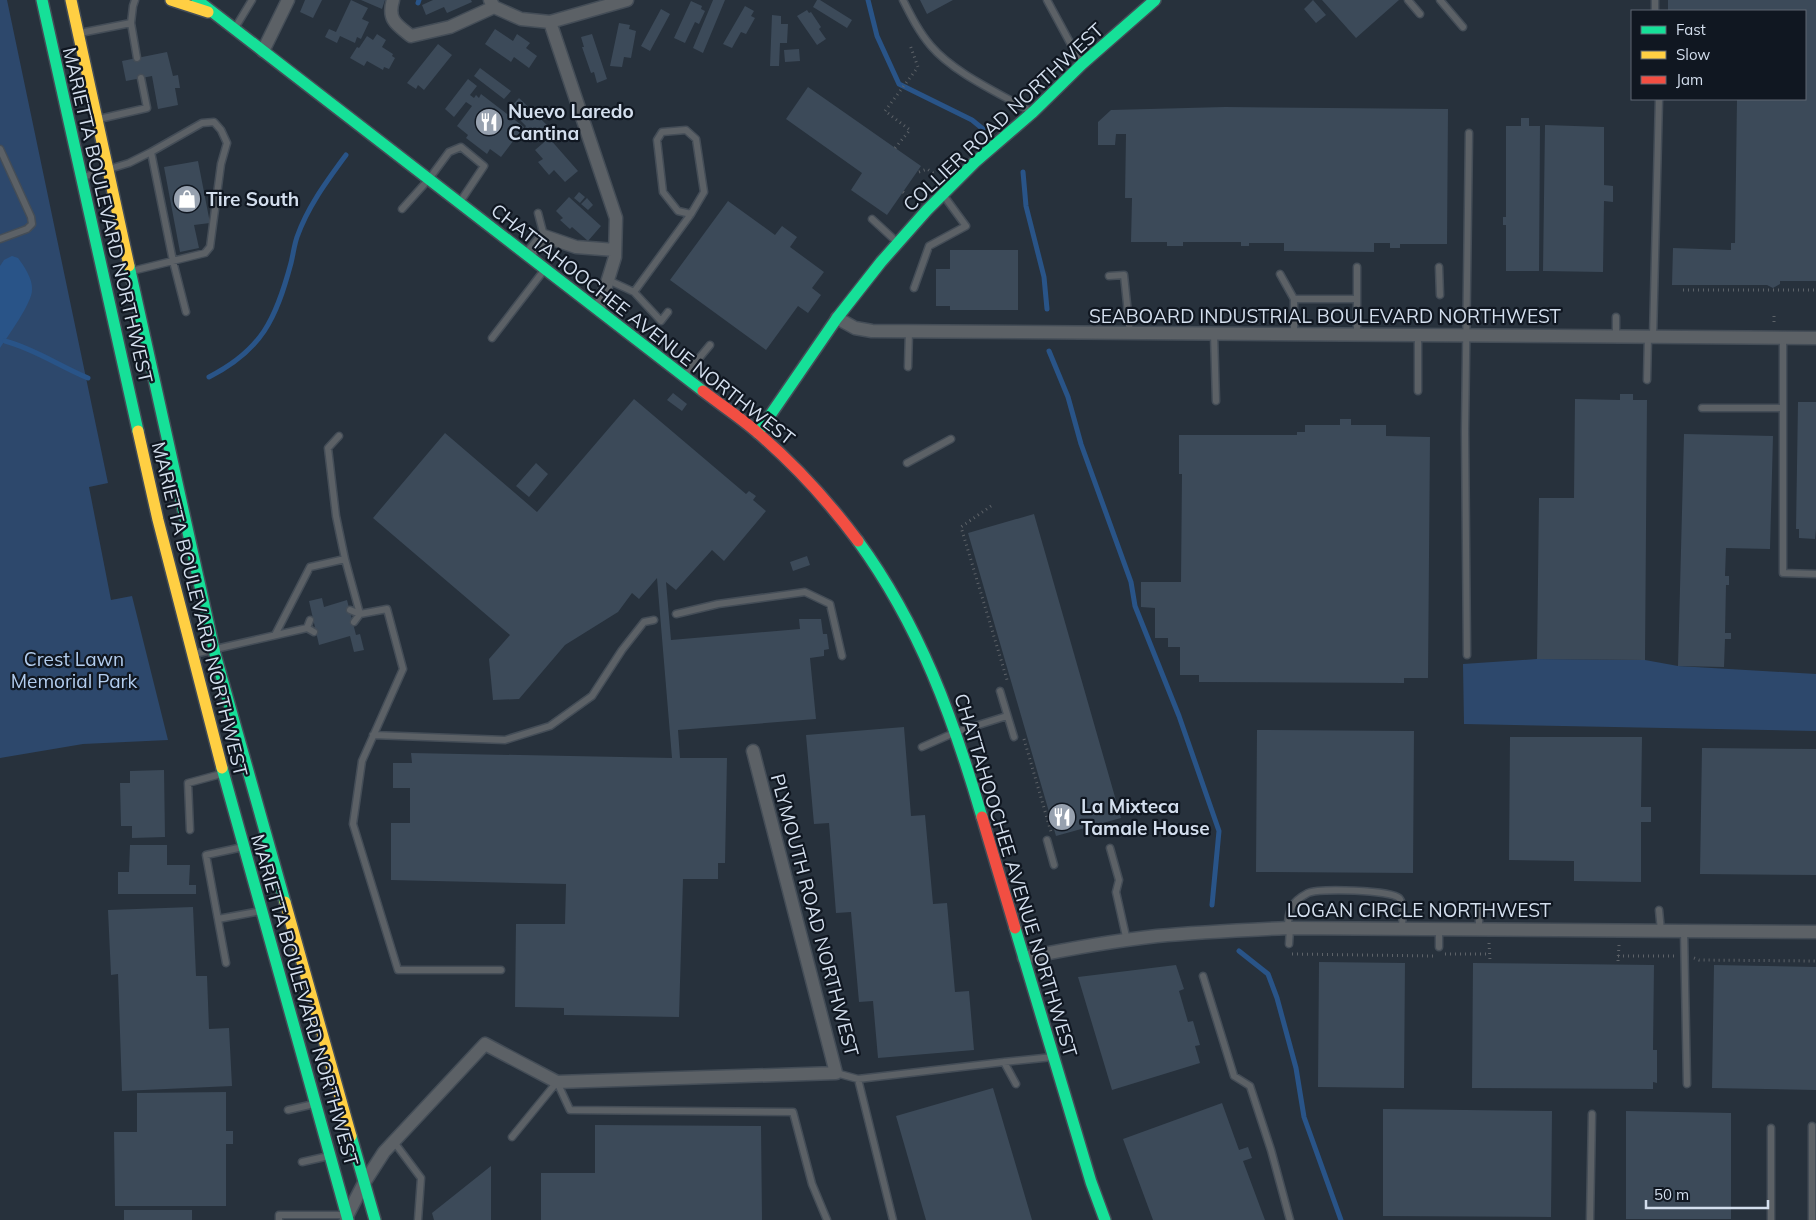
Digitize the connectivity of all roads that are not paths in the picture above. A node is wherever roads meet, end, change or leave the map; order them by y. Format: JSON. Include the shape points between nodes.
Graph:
{"nodes":[{"id":1,"x":42,"y":0,"type":"edge"},
{"id":2,"x":72,"y":0,"type":"edge"},
{"id":3,"x":135,"y":0,"type":"edge"},
{"id":4,"x":171,"y":0,"type":"edge"},
{"id":5,"x":196,"y":0,"type":"edge"},
{"id":6,"x":252,"y":0,"type":"edge"},
{"id":7,"x":288,"y":0,"type":"edge"},
{"id":8,"x":393,"y":0,"type":"edge"},
{"id":9,"x":627,"y":0,"type":"edge"},
{"id":10,"x":903,"y":0,"type":"edge"},
{"id":11,"x":1047,"y":0,"type":"edge"},
{"id":12,"x":1155,"y":0,"type":"edge"},
{"id":13,"x":1408,"y":0,"type":"edge"},
{"id":14,"x":1440,"y":0,"type":"edge"},
{"id":15,"x":492,"y":3,"type":"edge"},
{"id":16,"x":215,"y":14,"type":"junction"},
{"id":17,"x":1420,"y":14,"type":"dead end"},
{"id":18,"x":550,"y":22,"type":"junction"},
{"id":19,"x":131,"y":24,"type":"junction"},
{"id":20,"x":1463,"y":27,"type":"dead end"},
{"id":21,"x":234,"y":29,"type":"junction"},
{"id":22,"x":79,"y":34,"type":"junction"},
{"id":23,"x":263,"y":51,"type":"junction"},
{"id":24,"x":137,"y":58,"type":"dead end"},
{"id":25,"x":1082,"y":64,"type":"junction"},
{"id":26,"x":141,"y":78,"type":"dead end"},
{"id":27,"x":1659,"y":100,"type":"edge"},
{"id":28,"x":1033,"y":112,"type":"junction"},
{"id":29,"x":97,"y":119,"type":"junction"},
{"id":30,"x":1469,"y":133,"type":"dead end"},
{"id":31,"x":0,"y":149,"type":"edge"},
{"id":32,"x":151,"y":152,"type":"junction"},
{"id":33,"x":108,"y":169,"type":"junction"},
{"id":34,"x":82,"y":177,"type":"junction"},
{"id":35,"x":429,"y":179,"type":"junction"},
{"id":36,"x":943,"y":195,"type":"junction"},
{"id":37,"x":460,"y":202,"type":"junction"},
{"id":38,"x":402,"y":209,"type":"dead end"},
{"id":39,"x":538,"y":213,"type":"dead end"},
{"id":40,"x":691,"y":214,"type":"junction"},
{"id":41,"x":872,"y":219,"type":"dead end"},
{"id":42,"x":544,"y":236,"type":"junction"},
{"id":43,"x":0,"y":239,"type":"edge"},
{"id":44,"x":898,"y":242,"type":"junction"},
{"id":45,"x":615,"y":250,"type":"junction"},
{"id":46,"x":528,"y":255,"type":"junction"},
{"id":47,"x":173,"y":261,"type":"junction"},
{"id":48,"x":1357,"y":267,"type":"dead end"},
{"id":49,"x":1439,"y":267,"type":"dead end"},
{"id":50,"x":546,"y":268,"type":"junction"},
{"id":51,"x":131,"y":271,"type":"junction"},
{"id":52,"x":1280,"y":274,"type":"dead end"},
{"id":53,"x":1110,"y":276,"type":"dead end"},
{"id":54,"x":608,"y":280,"type":"junction"},
{"id":55,"x":914,"y":288,"type":"dead end"},
{"id":56,"x":634,"y":292,"type":"junction"},
{"id":57,"x":1440,"y":295,"type":"dead end"},
{"id":58,"x":1357,"y":298,"type":"junction"},
{"id":59,"x":1294,"y":299,"type":"junction"},
{"id":60,"x":599,"y":309,"type":"junction"},
{"id":61,"x":186,"y":312,"type":"dead end"},
{"id":62,"x":668,"y":312,"type":"dead end"},
{"id":63,"x":1616,"y":317,"type":"dead end"},
{"id":64,"x":837,"y":318,"type":"junction"},
{"id":65,"x":909,"y":331,"type":"junction"},
{"id":66,"x":1130,"y":333,"type":"junction"},
{"id":67,"x":1214,"y":334,"type":"junction"},
{"id":68,"x":1294,"y":334,"type":"junction"},
{"id":69,"x":1357,"y":335,"type":"junction"},
{"id":70,"x":1418,"y":335,"type":"junction"},
{"id":71,"x":1468,"y":335,"type":"junction"},
{"id":72,"x":1616,"y":337,"type":"junction"},
{"id":73,"x":1650,"y":337,"type":"junction"},
{"id":74,"x":492,"y":338,"type":"dead end"},
{"id":75,"x":1783,"y":338,"type":"junction"},
{"id":76,"x":1816,"y":338,"type":"edge"},
{"id":77,"x":1816,"y":342,"type":"edge"},
{"id":78,"x":710,"y":345,"type":"dead end"},
{"id":79,"x":908,"y":367,"type":"dead end"},
{"id":80,"x":684,"y":376,"type":"junction"},
{"id":81,"x":1648,"y":380,"type":"dead end"},
{"id":82,"x":1418,"y":391,"type":"dead end"},
{"id":83,"x":1216,"y":401,"type":"dead end"},
{"id":84,"x":1702,"y":408,"type":"dead end"},
{"id":85,"x":1783,"y":408,"type":"junction"},
{"id":86,"x":758,"y":433,"type":"junction"},
{"id":87,"x":339,"y":436,"type":"dead end"},
{"id":88,"x":951,"y":439,"type":"dead end"},
{"id":89,"x":907,"y":463,"type":"dead end"},
{"id":90,"x":345,"y":559,"type":"junction"},
{"id":91,"x":1816,"y":574,"type":"edge"},
{"id":92,"x":350,"y":610,"type":"dead end"},
{"id":93,"x":360,"y":614,"type":"junction"},
{"id":94,"x":676,"y":614,"type":"dead end"},
{"id":95,"x":310,"y":620,"type":"dead end"},
{"id":96,"x":654,"y":620,"type":"dead end"},
{"id":97,"x":354,"y":622,"type":"dead end"},
{"id":98,"x":307,"y":628,"type":"junction"},
{"id":99,"x":314,"y":632,"type":"dead end"},
{"id":100,"x":275,"y":635,"type":"junction"},
{"id":101,"x":214,"y":650,"type":"junction"},
{"id":102,"x":192,"y":655,"type":"junction"},
{"id":103,"x":1466,"y":655,"type":"dead end"},
{"id":104,"x":842,"y":656,"type":"dead end"},
{"id":105,"x":1000,"y":691,"type":"dead end"},
{"id":106,"x":1007,"y":716,"type":"junction"},
{"id":107,"x":956,"y":732,"type":"junction"},
{"id":108,"x":373,"y":736,"type":"junction"},
{"id":109,"x":1014,"y":737,"type":"dead end"},
{"id":110,"x":922,"y":747,"type":"dead end"},
{"id":111,"x":753,"y":751,"type":"dead end"},
{"id":112,"x":223,"y":774,"type":"junction"},
{"id":113,"x":190,"y":830,"type":"dead end"},
{"id":114,"x":1046,"y":840,"type":"dead end"},
{"id":115,"x":244,"y":847,"type":"junction"},
{"id":116,"x":1110,"y":848,"type":"dead end"},
{"id":117,"x":1054,"y":865,"type":"dead end"},
{"id":118,"x":1479,"y":909,"type":"dead end"},
{"id":119,"x":262,"y":910,"type":"junction"},
{"id":120,"x":1659,"y":910,"type":"dead end"},
{"id":121,"x":218,"y":919,"type":"junction"},
{"id":122,"x":1289,"y":928,"type":"junction"},
{"id":123,"x":1402,"y":929,"type":"junction"},
{"id":124,"x":1439,"y":929,"type":"junction"},
{"id":125,"x":1479,"y":929,"type":"junction"},
{"id":126,"x":1661,"y":931,"type":"junction"},
{"id":127,"x":1684,"y":931,"type":"junction"},
{"id":128,"x":1816,"y":932,"type":"edge"},
{"id":129,"x":1127,"y":940,"type":"junction"},
{"id":130,"x":1290,"y":944,"type":"dead end"},
{"id":131,"x":1439,"y":952,"type":"road end"},
{"id":132,"x":1024,"y":958,"type":"junction"},
{"id":133,"x":226,"y":963,"type":"dead end"},
{"id":134,"x":501,"y":970,"type":"dead end"},
{"id":135,"x":1203,"y":976,"type":"dead end"},
{"id":136,"x":1054,"y":1058,"type":"junction"},
{"id":137,"x":1004,"y":1062,"type":"junction"},
{"id":138,"x":836,"y":1073,"type":"junction"},
{"id":139,"x":858,"y":1079,"type":"junction"},
{"id":140,"x":557,"y":1082,"type":"junction"},
{"id":141,"x":1016,"y":1084,"type":"dead end"},
{"id":142,"x":1687,"y":1084,"type":"dead end"},
{"id":143,"x":316,"y":1104,"type":"junction"},
{"id":144,"x":288,"y":1110,"type":"dead end"},
{"id":145,"x":1592,"y":1114,"type":"dead end"},
{"id":146,"x":1812,"y":1126,"type":"dead end"},
{"id":147,"x":1771,"y":1128,"type":"dead end"},
{"id":148,"x":512,"y":1137,"type":"dead end"},
{"id":149,"x":394,"y":1142,"type":"junction"},
{"id":150,"x":330,"y":1156,"type":"junction"},
{"id":151,"x":302,"y":1162,"type":"dead end"},
{"id":152,"x":364,"y":1182,"type":"junction"},
{"id":153,"x":347,"y":1218,"type":"edge"},
{"id":154,"x":279,"y":1220,"type":"edge"},
{"id":155,"x":375,"y":1220,"type":"edge"},
{"id":156,"x":418,"y":1220,"type":"edge"},
{"id":157,"x":827,"y":1220,"type":"edge"},
{"id":158,"x":893,"y":1220,"type":"edge"},
{"id":159,"x":1105,"y":1220,"type":"edge"},
{"id":160,"x":1290,"y":1220,"type":"edge"},
{"id":161,"x":1590,"y":1220,"type":"edge"},
{"id":162,"x":1771,"y":1220,"type":"edge"},
{"id":163,"x":1812,"y":1220,"type":"edge"}],
"edges":[{"from":1,"to":34,"type":"main road","name":"MARIETTA BOULEVARD NORTHWEST"},
{"from":2,"to":22,"type":"main road"},
{"from":3,"to":19,"type":"lane"},
{"from":4,"to":16,"type":"main road"},
{"from":5,"to":16,"type":"main road","name":"CHATTAHOOCHEE AVENUE NORTHWEST"},
{"from":6,"to":21,"type":"lane"},
{"from":7,"to":23,"type":"street"},
{"from":8,"to":15,"type":"street","via":[[390,8],[394,23],[411,36],[450,27]]},
{"from":9,"to":18,"type":"street"},
{"from":10,"to":28,"type":"lane","via":[[931,47],[950,66]]},
{"from":11,"to":25,"type":"lane"},
{"from":12,"to":25,"type":"main road","name":"COLLIER ROAD NORTHWEST"},
{"from":13,"to":17,"type":"lane"},
{"from":14,"to":20,"type":"lane"},
{"from":15,"to":18,"type":"street","via":[[522,19]]},
{"from":16,"to":21,"type":"main road","name":"CHATTAHOOCHEE AVENUE NORTHWEST"},
{"from":18,"to":45,"type":"street","via":[[616,218]]},
{"from":19,"to":22,"type":"lane"},
{"from":19,"to":24,"type":"lane"},
{"from":21,"to":23,"type":"main road","name":"CHATTAHOOCHEE AVENUE NORTHWEST"},
{"from":22,"to":29,"type":"main road"},
{"from":23,"to":35,"type":"main road","name":"CHATTAHOOCHEE AVENUE NORTHWEST"},
{"from":25,"to":28,"type":"main road","name":"COLLIER ROAD NORTHWEST"},
{"from":26,"to":29,"type":"lane","via":[[147,108]]},
{"from":27,"to":73,"type":"lane"},
{"from":28,"to":36,"type":"main road","name":"COLLIER ROAD NORTHWEST","via":[[975,162]]},
{"from":29,"to":33,"type":"main road"},
{"from":30,"to":71,"type":"lane"},
{"from":31,"to":43,"type":"lane","via":[[32,224]]},
{"from":32,"to":33,"type":"lane"},
{"from":32,"to":47,"type":"lane"},
{"from":32,"to":47,"type":"lane","via":[[202,123],[214,122],[227,143],[221,164],[210,247],[205,253]]},
{"from":33,"to":34,"type":"lane"},
{"from":33,"to":51,"type":"main road"},
{"from":34,"to":102,"type":"main road","name":"MARIETTA BOULEVARD NORTHWEST","via":[[158,520]]},
{"from":35,"to":37,"type":"main road","name":"CHATTAHOOCHEE AVENUE NORTHWEST"},
{"from":35,"to":37,"type":"lane","via":[[450,152],[462,147],[484,166]]},
{"from":35,"to":38,"type":"lane"},
{"from":36,"to":44,"type":"main road","name":"COLLIER ROAD NORTHWEST"},
{"from":36,"to":55,"type":"lane","via":[[966,226],[929,246]]},
{"from":37,"to":46,"type":"main road","name":"CHATTAHOOCHEE AVENUE NORTHWEST"},
{"from":39,"to":42,"type":"lane"},
{"from":40,"to":40,"type":"lane","via":[[704,192],[696,139],[686,130],[662,132],[657,140],[663,192],[678,211]]},
{"from":40,"to":56,"type":"lane"},
{"from":41,"to":44,"type":"lane"},
{"from":42,"to":45,"type":"street","via":[[576,247]]},
{"from":42,"to":46,"type":"street"},
{"from":44,"to":64,"type":"main road","name":"COLLIER ROAD NORTHWEST"},
{"from":45,"to":54,"type":"street"},
{"from":46,"to":50,"type":"main road","name":"CHATTAHOOCHEE AVENUE NORTHWEST"},
{"from":47,"to":51,"type":"lane"},
{"from":47,"to":61,"type":"lane"},
{"from":48,"to":58,"type":"lane"},
{"from":49,"to":57,"type":"lane"},
{"from":50,"to":60,"type":"main road","name":"CHATTAHOOCHEE AVENUE NORTHWEST"},
{"from":50,"to":74,"type":"lane"},
{"from":51,"to":101,"type":"main road"},
{"from":52,"to":59,"type":"lane"},
{"from":53,"to":66,"type":"lane","via":[[1124,275]]},
{"from":54,"to":56,"type":"lane"},
{"from":54,"to":60,"type":"street"},
{"from":56,"to":62,"type":"lane","via":[[661,321]]},
{"from":58,"to":59,"type":"lane"},
{"from":58,"to":69,"type":"lane"},
{"from":59,"to":68,"type":"lane"},
{"from":60,"to":80,"type":"main road","name":"CHATTAHOOCHEE AVENUE NORTHWEST"},
{"from":63,"to":72,"type":"lane"},
{"from":64,"to":65,"type":"street","name":"SEABOARD INDUSTRIAL BOULEVARD NORTHWEST","via":[[855,328]]},
{"from":64,"to":86,"type":"main road","name":"COLLIER ROAD NORTHWEST"},
{"from":65,"to":66,"type":"street","name":"SEABOARD INDUSTRIAL BOULEVARD NORTHWEST"},
{"from":65,"to":79,"type":"lane"},
{"from":66,"to":67,"type":"street","name":"SEABOARD INDUSTRIAL BOULEVARD NORTHWEST"},
{"from":67,"to":68,"type":"street","name":"SEABOARD INDUSTRIAL BOULEVARD NORTHWEST"},
{"from":67,"to":83,"type":"lane"},
{"from":68,"to":69,"type":"street","name":"SEABOARD INDUSTRIAL BOULEVARD NORTHWEST"},
{"from":69,"to":70,"type":"street","name":"SEABOARD INDUSTRIAL BOULEVARD NORTHWEST"},
{"from":70,"to":71,"type":"street","name":"SEABOARD INDUSTRIAL BOULEVARD NORTHWEST"},
{"from":70,"to":82,"type":"lane"},
{"from":71,"to":72,"type":"street","name":"SEABOARD INDUSTRIAL BOULEVARD NORTHWEST"},
{"from":71,"to":103,"type":"lane"},
{"from":72,"to":73,"type":"street","name":"SEABOARD INDUSTRIAL BOULEVARD NORTHWEST"},
{"from":73,"to":75,"type":"street","name":"SEABOARD INDUSTRIAL BOULEVARD NORTHWEST"},
{"from":73,"to":81,"type":"lane"},
{"from":75,"to":76,"type":"street","name":"SEABOARD INDUSTRIAL BOULEVARD NORTHWEST"},
{"from":75,"to":85,"type":"lane"},
{"from":76,"to":77,"type":"lane"},
{"from":78,"to":80,"type":"lane"},
{"from":80,"to":86,"type":"main road","name":"CHATTAHOOCHEE AVENUE NORTHWEST"},
{"from":84,"to":85,"type":"lane"},
{"from":85,"to":91,"type":"lane","via":[[1783,573]]},
{"from":86,"to":107,"type":"main road","name":"CHATTAHOOCHEE AVENUE NORTHWEST","via":[[820,495],[871,560],[912,628]]},
{"from":87,"to":90,"type":"lane","via":[[328,448]]},
{"from":88,"to":89,"type":"lane"},
{"from":90,"to":93,"type":"lane"},
{"from":90,"to":100,"type":"lane","via":[[310,567]]},
{"from":92,"to":93,"type":"lane"},
{"from":93,"to":97,"type":"lane"},
{"from":93,"to":108,"type":"lane","via":[[387,609],[403,669]]},
{"from":94,"to":104,"type":"lane","via":[[718,604],[805,592],[830,604]]},
{"from":95,"to":98,"type":"lane"},
{"from":96,"to":108,"type":"lane","via":[[644,622],[592,696],[550,726],[505,740]]},
{"from":98,"to":99,"type":"lane"},
{"from":98,"to":100,"type":"lane"},
{"from":100,"to":101,"type":"lane"},
{"from":101,"to":102,"type":"lane"},
{"from":101,"to":152,"type":"main road"},
{"from":102,"to":112,"type":"main road","name":"MARIETTA BOULEVARD NORTHWEST"},
{"from":105,"to":106,"type":"lane"},
{"from":106,"to":107,"type":"lane"},
{"from":106,"to":109,"type":"lane"},
{"from":107,"to":110,"type":"lane"},
{"from":107,"to":132,"type":"main road","name":"CHATTAHOOCHEE AVENUE NORTHWEST"},
{"from":108,"to":134,"type":"lane","via":[[362,761],[353,824],[398,970]]},
{"from":111,"to":138,"type":"street","name":"PLYMOUTH ROAD NORTHWEST"},
{"from":112,"to":113,"type":"lane","via":[[188,783]]},
{"from":112,"to":115,"type":"main road","name":"MARIETTA BOULEVARD NORTHWEST"},
{"from":114,"to":117,"type":"lane"},
{"from":115,"to":119,"type":"main road","name":"MARIETTA BOULEVARD NORTHWEST"},
{"from":115,"to":121,"type":"lane","via":[[206,855]]},
{"from":116,"to":129,"type":"lane","via":[[1120,880],[1116,892]]},
{"from":118,"to":125,"type":"lane"},
{"from":119,"to":121,"type":"lane"},
{"from":119,"to":143,"type":"main road","name":"MARIETTA BOULEVARD NORTHWEST"},
{"from":120,"to":126,"type":"lane"},
{"from":121,"to":133,"type":"lane"},
{"from":122,"to":123,"type":"street","name":"LOGAN CIRCLE NORTHWEST"},
{"from":122,"to":123,"type":"lane","via":[[1288,912],[1299,899],[1315,891],[1342,891],[1397,896],[1402,904]]},
{"from":122,"to":129,"type":"street","name":"LOGAN CIRCLE NORTHWEST"},
{"from":122,"to":130,"type":"lane"},
{"from":123,"to":124,"type":"street","name":"LOGAN CIRCLE NORTHWEST"},
{"from":124,"to":125,"type":"street","name":"LOGAN CIRCLE NORTHWEST"},
{"from":124,"to":131,"type":"lane"},
{"from":125,"to":126,"type":"street","name":"LOGAN CIRCLE NORTHWEST"},
{"from":126,"to":127,"type":"street","name":"LOGAN CIRCLE NORTHWEST"},
{"from":127,"to":128,"type":"street","name":"LOGAN CIRCLE NORTHWEST"},
{"from":127,"to":142,"type":"lane"},
{"from":129,"to":132,"type":"street","name":"LOGAN CIRCLE NORTHWEST"},
{"from":132,"to":136,"type":"main road","name":"CHATTAHOOCHEE AVENUE NORTHWEST"},
{"from":135,"to":160,"type":"lane","via":[[1234,1076],[1250,1086]]},
{"from":136,"to":137,"type":"lane"},
{"from":136,"to":159,"type":"main road","name":"CHATTAHOOCHEE AVENUE NORTHWEST"},
{"from":137,"to":139,"type":"lane"},
{"from":137,"to":141,"type":"lane"},
{"from":138,"to":139,"type":"lane"},
{"from":138,"to":140,"type":"street","name":"PLYMOUTH ROAD NORTHWEST"},
{"from":139,"to":158,"type":"lane"},
{"from":140,"to":148,"type":"lane"},
{"from":140,"to":149,"type":"street","name":"PLYMOUTH ROAD NORTHWEST","via":[[485,1044]]},
{"from":140,"to":157,"type":"lane","via":[[570,1110],[793,1112],[812,1184]]},
{"from":143,"to":144,"type":"lane"},
{"from":143,"to":150,"type":"main road","name":"MARIETTA BOULEVARD NORTHWEST"},
{"from":145,"to":161,"type":"lane"},
{"from":146,"to":163,"type":"lane"},
{"from":147,"to":162,"type":"lane"},
{"from":149,"to":152,"type":"street","name":"PLYMOUTH ROAD NORTHWEST"},
{"from":149,"to":156,"type":"lane","via":[[421,1178]]},
{"from":150,"to":151,"type":"lane"},
{"from":150,"to":153,"type":"main road","name":"MARIETTA BOULEVARD NORTHWEST"},
{"from":152,"to":153,"type":"street","name":"PLYMOUTH ROAD NORTHWEST"},
{"from":152,"to":155,"type":"main road"},
{"from":153,"to":154,"type":"lane","via":[[279,1215]]}]}
